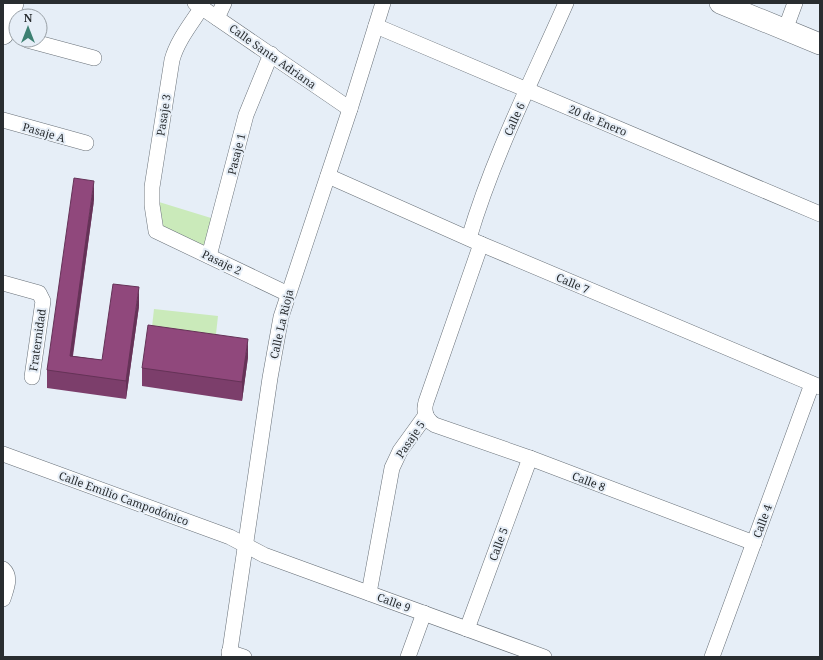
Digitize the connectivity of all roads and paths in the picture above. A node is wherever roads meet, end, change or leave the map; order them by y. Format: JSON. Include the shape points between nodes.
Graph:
{"nodes":[{"id":1,"x":13,"y":3,"type":"edge"},
{"id":2,"x":224,"y":3,"type":"edge"},
{"id":3,"x":383,"y":3,"type":"edge"},
{"id":4,"x":566,"y":3,"type":"edge"},
{"id":5,"x":720,"y":3,"type":"edge"},
{"id":6,"x":795,"y":3,"type":"edge"},
{"id":7,"x":199,"y":5,"type":"edge"},
{"id":8,"x":217,"y":18,"type":"junction"},
{"id":9,"x":376,"y":26,"type":"junction"},
{"id":10,"x":785,"y":30,"type":"junction"},
{"id":11,"x":3,"y":33,"type":"edge"},
{"id":12,"x":820,"y":44,"type":"edge"},
{"id":13,"x":48,"y":46,"type":"edge"},
{"id":14,"x":270,"y":54,"type":"junction"},
{"id":15,"x":94,"y":58,"type":"dead end"},
{"id":16,"x":527,"y":90,"type":"junction"},
{"id":17,"x":350,"y":109,"type":"junction"},
{"id":18,"x":3,"y":120,"type":"edge"},
{"id":19,"x":86,"y":143,"type":"dead end"},
{"id":20,"x":328,"y":176,"type":"junction"},
{"id":21,"x":820,"y":214,"type":"edge"},
{"id":22,"x":156,"y":231,"type":"joint"},
{"id":23,"x":475,"y":241,"type":"junction"},
{"id":24,"x":209,"y":256,"type":"junction"},
{"id":25,"x":3,"y":283,"type":"edge"},
{"id":26,"x":288,"y":294,"type":"junction"},
{"id":27,"x":32,"y":377,"type":"dead end"},
{"id":28,"x":816,"y":386,"type":"edge"},
{"id":29,"x":426,"y":415,"type":"junction"},
{"id":30,"x":3,"y":454,"type":"edge"},
{"id":31,"x":530,"y":458,"type":"junction"},
{"id":32,"x":754,"y":543,"type":"junction"},
{"id":33,"x":245,"y":545,"type":"junction"},
{"id":34,"x":3,"y":569,"type":"edge"},
{"id":35,"x":369,"y":593,"type":"junction"},
{"id":36,"x":3,"y":599,"type":"edge"},
{"id":37,"x":424,"y":613,"type":"junction"},
{"id":38,"x":467,"y":629,"type":"junction"},
{"id":39,"x":229,"y":655,"type":"edge"},
{"id":40,"x":244,"y":657,"type":"edge"},
{"id":41,"x":408,"y":657,"type":"edge"},
{"id":42,"x":544,"y":657,"type":"edge"},
{"id":43,"x":712,"y":657,"type":"edge"}],
"edges":[{"from":1,"to":11,"type":"street"},
{"from":2,"to":8,"type":"street"},
{"from":3,"to":9,"type":"street","name":"Calle La Rioja"},
{"from":4,"to":16,"type":"street","name":"Calle 6"},
{"from":5,"to":10,"type":"street"},
{"from":6,"to":10,"type":"street"},
{"from":7,"to":8,"type":"street","name":"Calle Santa Adriana"},
{"from":7,"to":22,"type":"street","name":"Pasaje 3","via":[[172,60],[152,187]]},
{"from":8,"to":14,"type":"street","name":"Calle Santa Adriana"},
{"from":9,"to":16,"type":"street","name":"20 de Enero"},
{"from":9,"to":17,"type":"street","name":"Calle La Rioja"},
{"from":10,"to":12,"type":"street"},
{"from":13,"to":15,"type":"street"},
{"from":14,"to":17,"type":"street","name":"Calle Santa Adriana"},
{"from":14,"to":24,"type":"street","name":"Pasaje 1","via":[[246,115]]},
{"from":16,"to":21,"type":"street","name":"20 de Enero"},
{"from":16,"to":23,"type":"street","name":"Calle 6","via":[[477,211]]},
{"from":17,"to":20,"type":"street","name":"Calle La Rioja"},
{"from":18,"to":19,"type":"street","name":"Pasaje A"},
{"from":20,"to":23,"type":"street","name":"Calle 7"},
{"from":20,"to":26,"type":"street","name":"Calle La Rioja"},
{"from":22,"to":24,"type":"street","name":"Pasaje 2"},
{"from":23,"to":28,"type":"street","name":"Calle 7"},
{"from":23,"to":29,"type":"street","name":"Pasaje 5","via":[[426,402]]},
{"from":24,"to":26,"type":"street","name":"Pasaje 2"},
{"from":25,"to":27,"type":"street","name":"Fraternidad","via":[[39,293],[43,301]]},
{"from":26,"to":33,"type":"street","name":"Calle La Rioja","via":[[273,355]]},
{"from":28,"to":32,"type":"street","name":"Calle 4"},
{"from":29,"to":31,"type":"street","name":"Calle 8","via":[[435,425]]},
{"from":29,"to":35,"type":"street","name":"Pasaje 5","via":[[400,451],[392,468]]},
{"from":30,"to":33,"type":"street","name":"Calle Emilio Campodónico","via":[[230,537]]},
{"from":31,"to":32,"type":"street","name":"Calle 8"},
{"from":31,"to":38,"type":"street","name":"Calle 5"},
{"from":32,"to":43,"type":"street","name":"Calle 4"},
{"from":33,"to":35,"type":"street","name":"Calle 9","via":[[264,555]]},
{"from":33,"to":39,"type":"street","name":"Calle La Rioja"},
{"from":34,"to":36,"type":"street","via":[[8,577]]},
{"from":35,"to":37,"type":"street","name":"Calle 9"},
{"from":37,"to":38,"type":"street","name":"Calle 9"},
{"from":37,"to":41,"type":"street"},
{"from":38,"to":42,"type":"street","name":"Calle 9"},
{"from":39,"to":40,"type":"street"}]}
